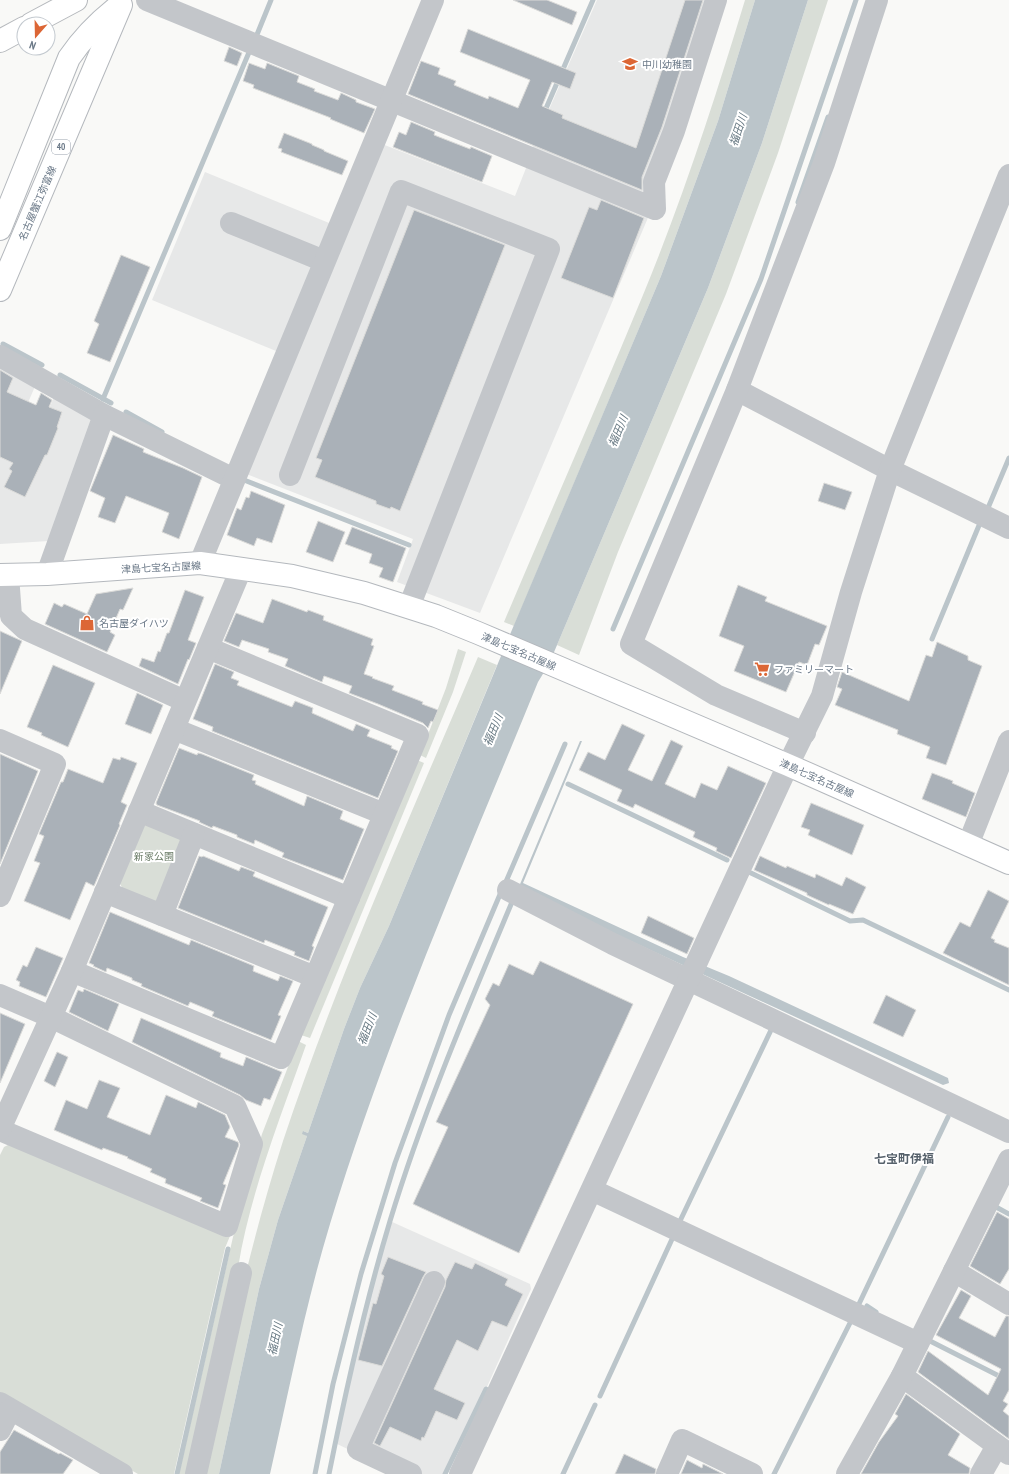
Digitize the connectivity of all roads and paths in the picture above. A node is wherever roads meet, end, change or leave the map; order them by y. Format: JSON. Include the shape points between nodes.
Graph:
{"nodes":[{"id":1,"x":76,"y":0,"type":"edge"},
{"id":2,"x":147,"y":0,"type":"edge"},
{"id":3,"x":433,"y":0,"type":"edge"},
{"id":4,"x":716,"y":0,"type":"edge"},
{"id":5,"x":876,"y":0,"type":"edge"},
{"id":6,"x":126,"y":2,"type":"edge"},
{"id":7,"x":46,"y":16,"type":"edge"},
{"id":8,"x":16,"y":32,"type":"edge"},
{"id":9,"x":0,"y":41,"type":"edge"},
{"id":10,"x":391,"y":100,"type":"junction"},
{"id":11,"x":1009,"y":175,"type":"edge"},
{"id":12,"x":231,"y":223,"type":"dead end"},
{"id":13,"x":0,"y":229,"type":"edge"},
{"id":14,"x":324,"y":261,"type":"junction"},
{"id":15,"x":0,"y":290,"type":"edge"},
{"id":16,"x":0,"y":356,"type":"edge"},
{"id":17,"x":737,"y":390,"type":"junction"},
{"id":18,"x":104,"y":415,"type":"junction"},
{"id":19,"x":890,"y":470,"type":"junction"},
{"id":20,"x":290,"y":475,"type":"dead end"},
{"id":21,"x":234,"y":479,"type":"junction"},
{"id":22,"x":1009,"y":528,"type":"edge"},
{"id":23,"x":200,"y":563,"type":"junction"},
{"id":24,"x":241,"y":569,"type":"junction"},
{"id":25,"x":47,"y":574,"type":"junction"},
{"id":26,"x":4,"y":575,"type":"edge"},
{"id":27,"x":409,"y":608,"type":"junction"},
{"id":28,"x":208,"y":648,"type":"junction"},
{"id":29,"x":185,"y":701,"type":"junction"},
{"id":30,"x":174,"y":729,"type":"junction"},
{"id":31,"x":804,"y":733,"type":"junction"},
{"id":32,"x":0,"y":740,"type":"edge"},
{"id":33,"x":1009,"y":741,"type":"edge"},
{"id":34,"x":788,"y":766,"type":"junction"},
{"id":35,"x":139,"y":811,"type":"junction"},
{"id":36,"x":384,"y":814,"type":"junction"},
{"id":37,"x":194,"y":834,"type":"junction"},
{"id":38,"x":968,"y":844,"type":"junction"},
{"id":39,"x":1009,"y":862,"type":"edge"},
{"id":40,"x":4,"y":873,"type":"edge"},
{"id":41,"x":508,"y":890,"type":"dead end"},
{"id":42,"x":105,"y":892,"type":"junction"},
{"id":43,"x":0,"y":896,"type":"edge"},
{"id":44,"x":349,"y":898,"type":"junction"},
{"id":45,"x":162,"y":915,"type":"junction"},
{"id":46,"x":693,"y":971,"type":"junction"},
{"id":47,"x":72,"y":972,"type":"junction"},
{"id":48,"x":315,"y":977,"type":"junction"},
{"id":49,"x":0,"y":995,"type":"edge"},
{"id":50,"x":51,"y":1017,"type":"junction"},
{"id":51,"x":0,"y":1130,"type":"edge"},
{"id":52,"x":1009,"y":1132,"type":"edge"},
{"id":53,"x":1009,"y":1160,"type":"edge"},
{"id":54,"x":592,"y":1190,"type":"junction"},
{"id":55,"x":954,"y":1271,"type":"junction"},
{"id":56,"x":241,"y":1273,"type":"dead end"},
{"id":57,"x":434,"y":1282,"type":"dead end"},
{"id":58,"x":1009,"y":1304,"type":"edge"},
{"id":59,"x":918,"y":1343,"type":"junction"},
{"id":60,"x":902,"y":1376,"type":"junction"},
{"id":61,"x":5,"y":1407,"type":"edge"},
{"id":62,"x":0,"y":1430,"type":"edge"},
{"id":63,"x":1003,"y":1450,"type":"edge"},
{"id":64,"x":122,"y":1474,"type":"edge"},
{"id":65,"x":196,"y":1474,"type":"edge"},
{"id":66,"x":411,"y":1474,"type":"edge"},
{"id":67,"x":460,"y":1474,"type":"edge"},
{"id":68,"x":667,"y":1474,"type":"edge"},
{"id":69,"x":752,"y":1474,"type":"edge"},
{"id":70,"x":848,"y":1474,"type":"edge"},
{"id":71,"x":981,"y":1474,"type":"edge"}],
"edges":[{"from":1,"to":7,"type":"main road"},
{"from":2,"to":10,"type":"street"},
{"from":3,"to":10,"type":"street"},
{"from":4,"to":10,"type":"street","via":[[674,131],[654,182],[655,209]]},
{"from":5,"to":17,"type":"street","via":[[824,162]]},
{"from":6,"to":13,"type":"main road","name":"名古屋蟹江弥富線","number":"40","via":[[101,20],[80,41],[69,58]]},
{"from":6,"to":15,"type":"main road","name":"名古屋蟹江弥富線","number":"40"},
{"from":8,"to":9,"type":"main road"},
{"from":10,"to":14,"type":"street"},
{"from":11,"to":19,"type":"street"},
{"from":12,"to":14,"type":"street"},
{"from":14,"to":21,"type":"street"},
{"from":16,"to":18,"type":"street"},
{"from":17,"to":19,"type":"street"},
{"from":17,"to":31,"type":"street","via":[[631,644],[716,695]]},
{"from":18,"to":21,"type":"street"},
{"from":18,"to":25,"type":"street"},
{"from":19,"to":22,"type":"street"},
{"from":19,"to":31,"type":"street","via":[[851,592],[822,696]]},
{"from":20,"to":27,"type":"street","via":[[401,191],[549,249]]},
{"from":21,"to":23,"type":"street"},
{"from":23,"to":24,"type":"main road","name":"津島七宝名古屋線"},
{"from":23,"to":25,"type":"main road","name":"津島七宝名古屋線"},
{"from":24,"to":27,"type":"main road","name":"津島七宝名古屋線","via":[[299,578],[364,593]]},
{"from":24,"to":28,"type":"street"},
{"from":25,"to":26,"type":"main road","name":"津島七宝名古屋線"},
{"from":26,"to":29,"type":"street","via":[[11,616],[25,630]]},
{"from":27,"to":34,"type":"main road","name":"津島七宝名古屋線","via":[[436,616],[499,642]]},
{"from":28,"to":29,"type":"street"},
{"from":28,"to":36,"type":"street","via":[[418,735]]},
{"from":29,"to":30,"type":"street"},
{"from":30,"to":35,"type":"street"},
{"from":30,"to":36,"type":"street"},
{"from":31,"to":34,"type":"street"},
{"from":32,"to":40,"type":"street","via":[[55,764]]},
{"from":33,"to":38,"type":"street"},
{"from":34,"to":38,"type":"main road","name":"津島七宝名古屋線"},
{"from":34,"to":46,"type":"street"},
{"from":35,"to":37,"type":"street"},
{"from":35,"to":42,"type":"street"},
{"from":36,"to":44,"type":"street"},
{"from":37,"to":44,"type":"street"},
{"from":37,"to":45,"type":"street"},
{"from":38,"to":39,"type":"main road","name":"津島七宝名古屋線"},
{"from":40,"to":43,"type":"street"},
{"from":41,"to":46,"type":"street","via":[[612,944]]},
{"from":42,"to":45,"type":"street"},
{"from":42,"to":47,"type":"street"},
{"from":44,"to":48,"type":"street"},
{"from":45,"to":48,"type":"street"},
{"from":46,"to":52,"type":"street","via":[[857,1061]]},
{"from":46,"to":54,"type":"street"},
{"from":47,"to":48,"type":"street","via":[[281,1058]]},
{"from":47,"to":50,"type":"street"},
{"from":49,"to":50,"type":"street"},
{"from":50,"to":51,"type":"street"},
{"from":50,"to":51,"type":"street","via":[[235,1106],[252,1144],[227,1226]]},
{"from":53,"to":55,"type":"street"},
{"from":54,"to":59,"type":"street"},
{"from":54,"to":67,"type":"street"},
{"from":55,"to":58,"type":"street"},
{"from":55,"to":59,"type":"street"},
{"from":56,"to":65,"type":"street"},
{"from":57,"to":66,"type":"street","via":[[358,1449]]},
{"from":59,"to":60,"type":"street"},
{"from":60,"to":63,"type":"street"},
{"from":60,"to":70,"type":"street"},
{"from":61,"to":62,"type":"street"},
{"from":61,"to":64,"type":"street"},
{"from":63,"to":71,"type":"street"},
{"from":68,"to":69,"type":"street","via":[[682,1440]]}]}
